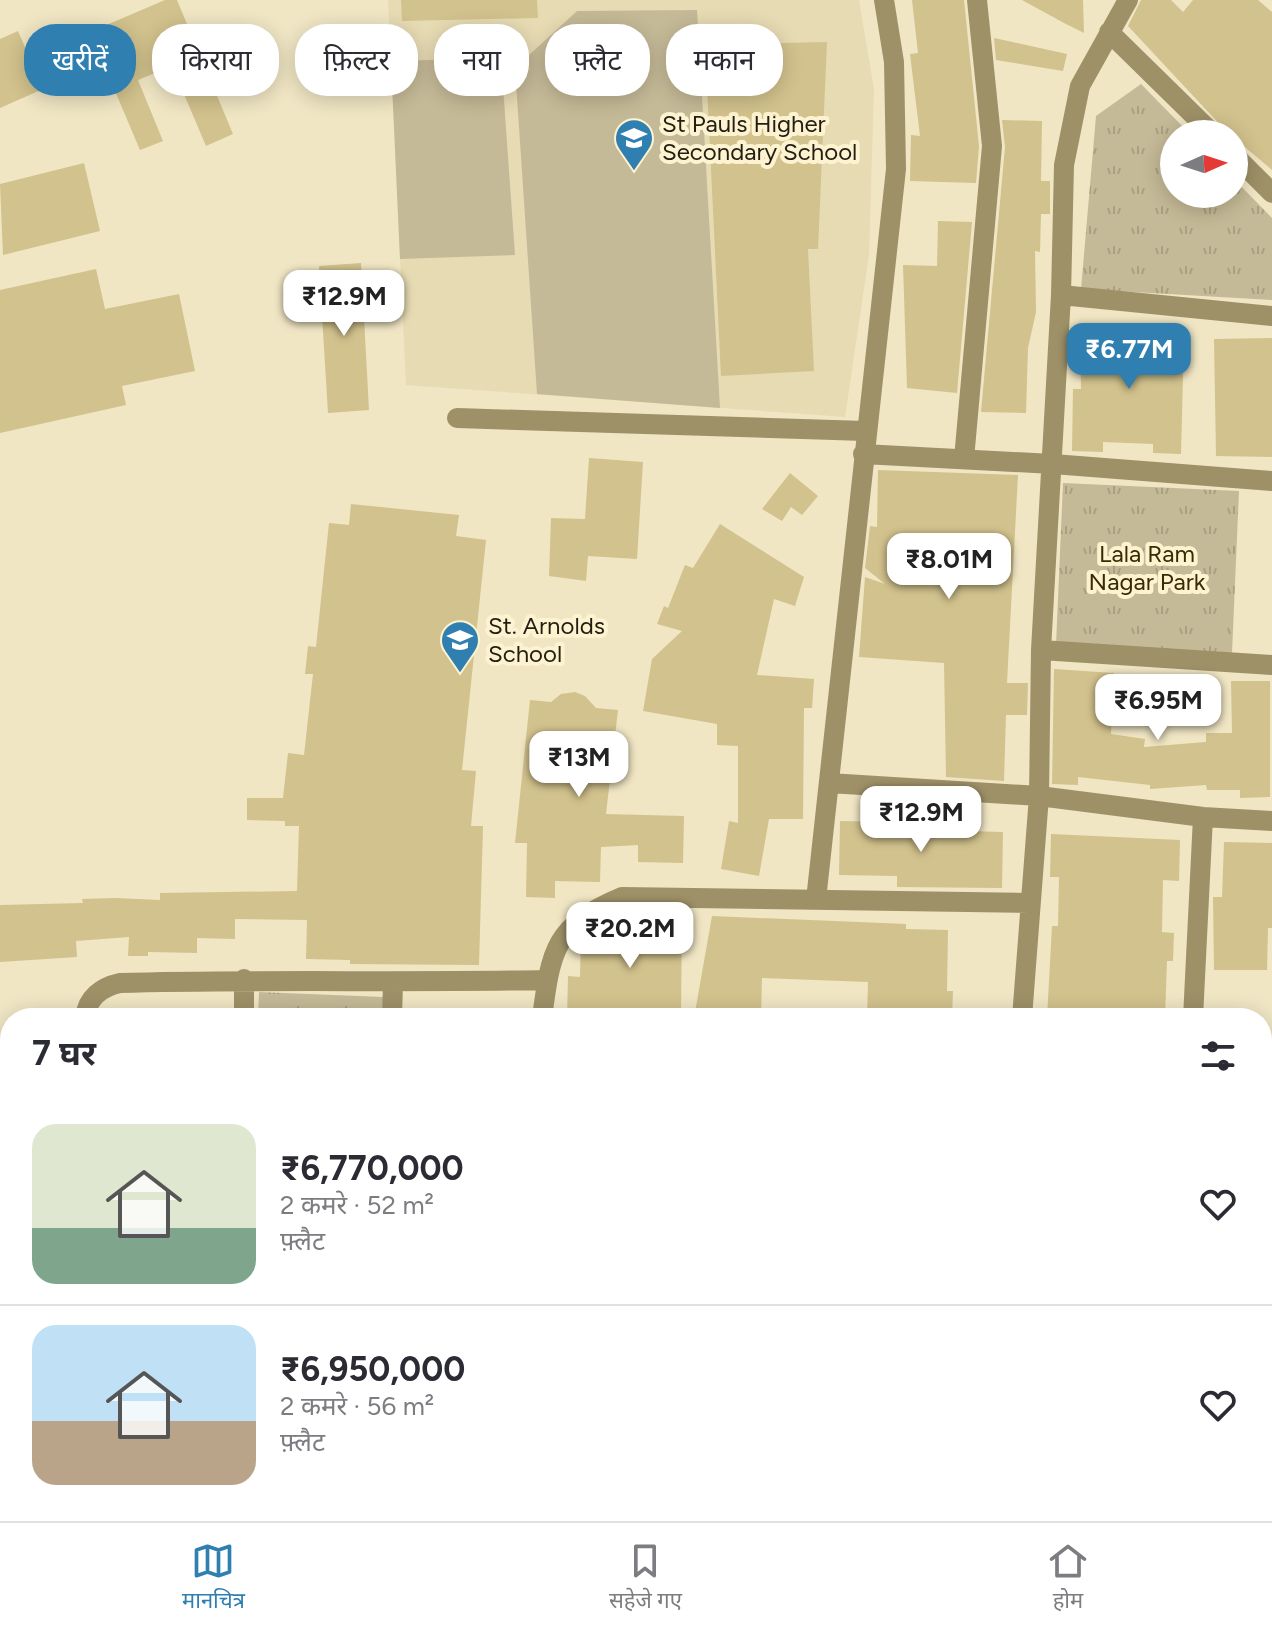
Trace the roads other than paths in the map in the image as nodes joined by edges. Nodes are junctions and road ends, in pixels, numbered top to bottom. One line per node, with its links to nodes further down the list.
1 (884, 0): 11 (street)
2 (977, 0): 13 (street)
3 (1128, 0): 4 (street)
4 (1109, 32): 5 (street); 8 (street)
5 (1199, 120)
6 (1248, 169): 7 (street)
7 (1272, 193)
8 (1061, 295): 9 (street); 14 (street)
9 (1272, 316)
10 (457, 418): 11 (street)
11 (865, 431): 12 (street)
12 (863, 454): 13 (street); 18 (street)
13 (964, 459): 14 (street)
14 (1053, 464): 15 (street); 16 (street)
15 (1272, 481)
16 (1041, 650): 17 (street); 19 (street)
17 (1272, 665)
18 (829, 783): 19 (street); 22 (street)
19 (1039, 796): 20 (street); 23 (street)
20 (1203, 817): 21 (street); 32 (street)
21 (1272, 821)
22 (816, 900): 23 (street); 25 (street)
23 (1029, 903): 31 (street)
24 (244, 979): 26 (street); 27 (street); 28 (street)
25 (547, 980): 26 (street); 30 (street)
26 (393, 983): 29 (street)
27 (88, 1008)
28 (244, 1008)
29 (392, 1008)
30 (543, 1008)
31 (1023, 1008)
32 (1193, 1008)

